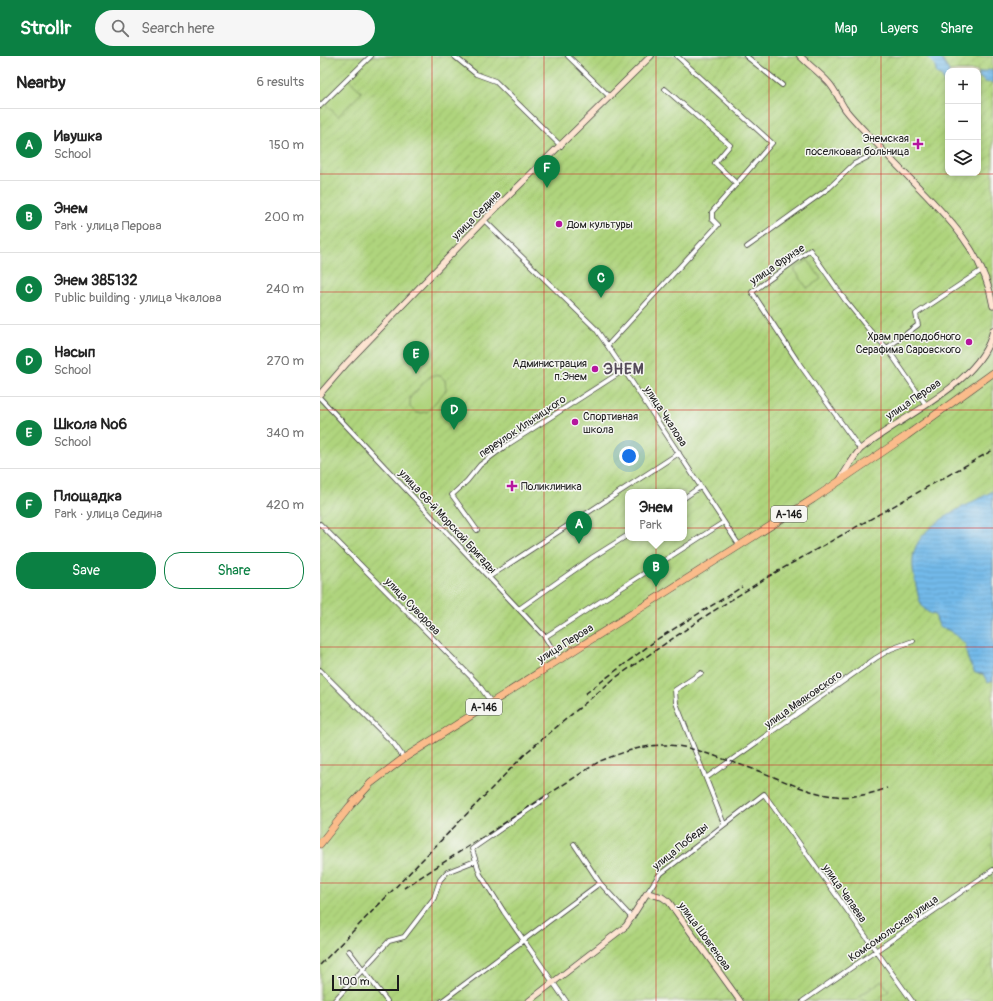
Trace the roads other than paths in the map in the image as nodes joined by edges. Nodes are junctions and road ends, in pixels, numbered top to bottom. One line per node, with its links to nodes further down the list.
1 (371, 56): 11 (street)
2 (454, 56): 12 (street)
3 (568, 56): 10 (street)
4 (651, 56): 10 (street, улица Седина)
5 (677, 56): 14 (street)
6 (746, 56): 8 (street)
7 (800, 56): 13 (street)
8 (782, 85)
9 (664, 89): 14 (street)
10 (610, 97): 12 (street, улица Седина)
11 (320, 106)
12 (561, 146): 15 (street, улица Седина)
13 (882, 150): 16 (street); 17 (street)
14 (737, 184): 20 (street)
15 (484, 220): 20 (street, улица Чкалова); 24 (street, улица Седина)
16 (747, 247)
17 (982, 270): 18 (street); 21 (street)
18 (993, 306)
19 (993, 330): 25 (street, улица Перова)
20 (608, 345): 22 (street, улица Чкалова)
21 (887, 348): 25 (street, улица Фрунзе); 26 (street, улица Фрунзе)
22 (624, 370): 27 (street, улица Чкалова); 33 (street, переулок Ильницкого)
23 (993, 373): 28 (highway, улица Перова / А-146)
24 (320, 394): 36 (street, улица 68-й Морской Бригады)
25 (926, 405): 26 (street, улица Перова)
26 (860, 449): 28 (street, улица Перова)
27 (679, 453): 29 (street, улица Чкалова); 36 (street)
28 (839, 482): 35 (highway, улица Перова / А-146)
29 (700, 487): 30 (street); 31 (street, улица Чкалова)
30 (687, 496)
31 (724, 522): 35 (street, улица Чкалова); 38 (street, улица Перова)
32 (320, 524): 43 (street, улица Суворова)
33 (477, 530)
34 (625, 537): 37 (street)
35 (739, 545): 40 (highway, улица Перова / А-146)
36 (489, 577): 37 (street, улица 68-й Морской Бригады)
37 (519, 609): 38 (street, улица 68-й Морской Бригады)
38 (545, 637): 40 (street, улица 68-й Морской Бригады)
39 (913, 641): 45 (street, улица Маяковского)
40 (560, 660): 43 (highway, улица Перова / А-146)
41 (320, 670): 44 (street)
42 (701, 673): 45 (street)
43 (491, 702): 44 (highway, улица Перова / А-146)
44 (404, 758): 49 (highway, улица Перова / А-146)
45 (706, 778): 48 (street)
46 (764, 794): 48 (street, улица Победы); 58 (street, улица Чапаева)
47 (547, 797): 51 (street)
48 (724, 824): 54 (street, улица Победы)
49 (320, 844)
50 (574, 844): 53 (street)
51 (475, 861): 56 (street); 59 (street)
52 (993, 870): 58 (street, Комсомольская улица)
53 (600, 883): 55 (street); 56 (street)
54 (647, 893): 55 (street, улица Победы); 66 (street, улица Шовгенова)
55 (632, 918): 60 (street, улица Победы)
56 (524, 940): 60 (street); 63 (street)
57 (349, 951): 59 (street)
58 (875, 951): 67 (street, Комсомольская улица); 68 (street, улица Чапаева)
59 (363, 971): 61 (street); 62 (street)
60 (553, 983): 64 (street, улица Победы); 65 (street)
61 (334, 1001)
62 (387, 1001)
63 (442, 1001)
64 (529, 1001)
65 (566, 1001)
66 (740, 1001)
67 (803, 1001)
68 (912, 1001)

